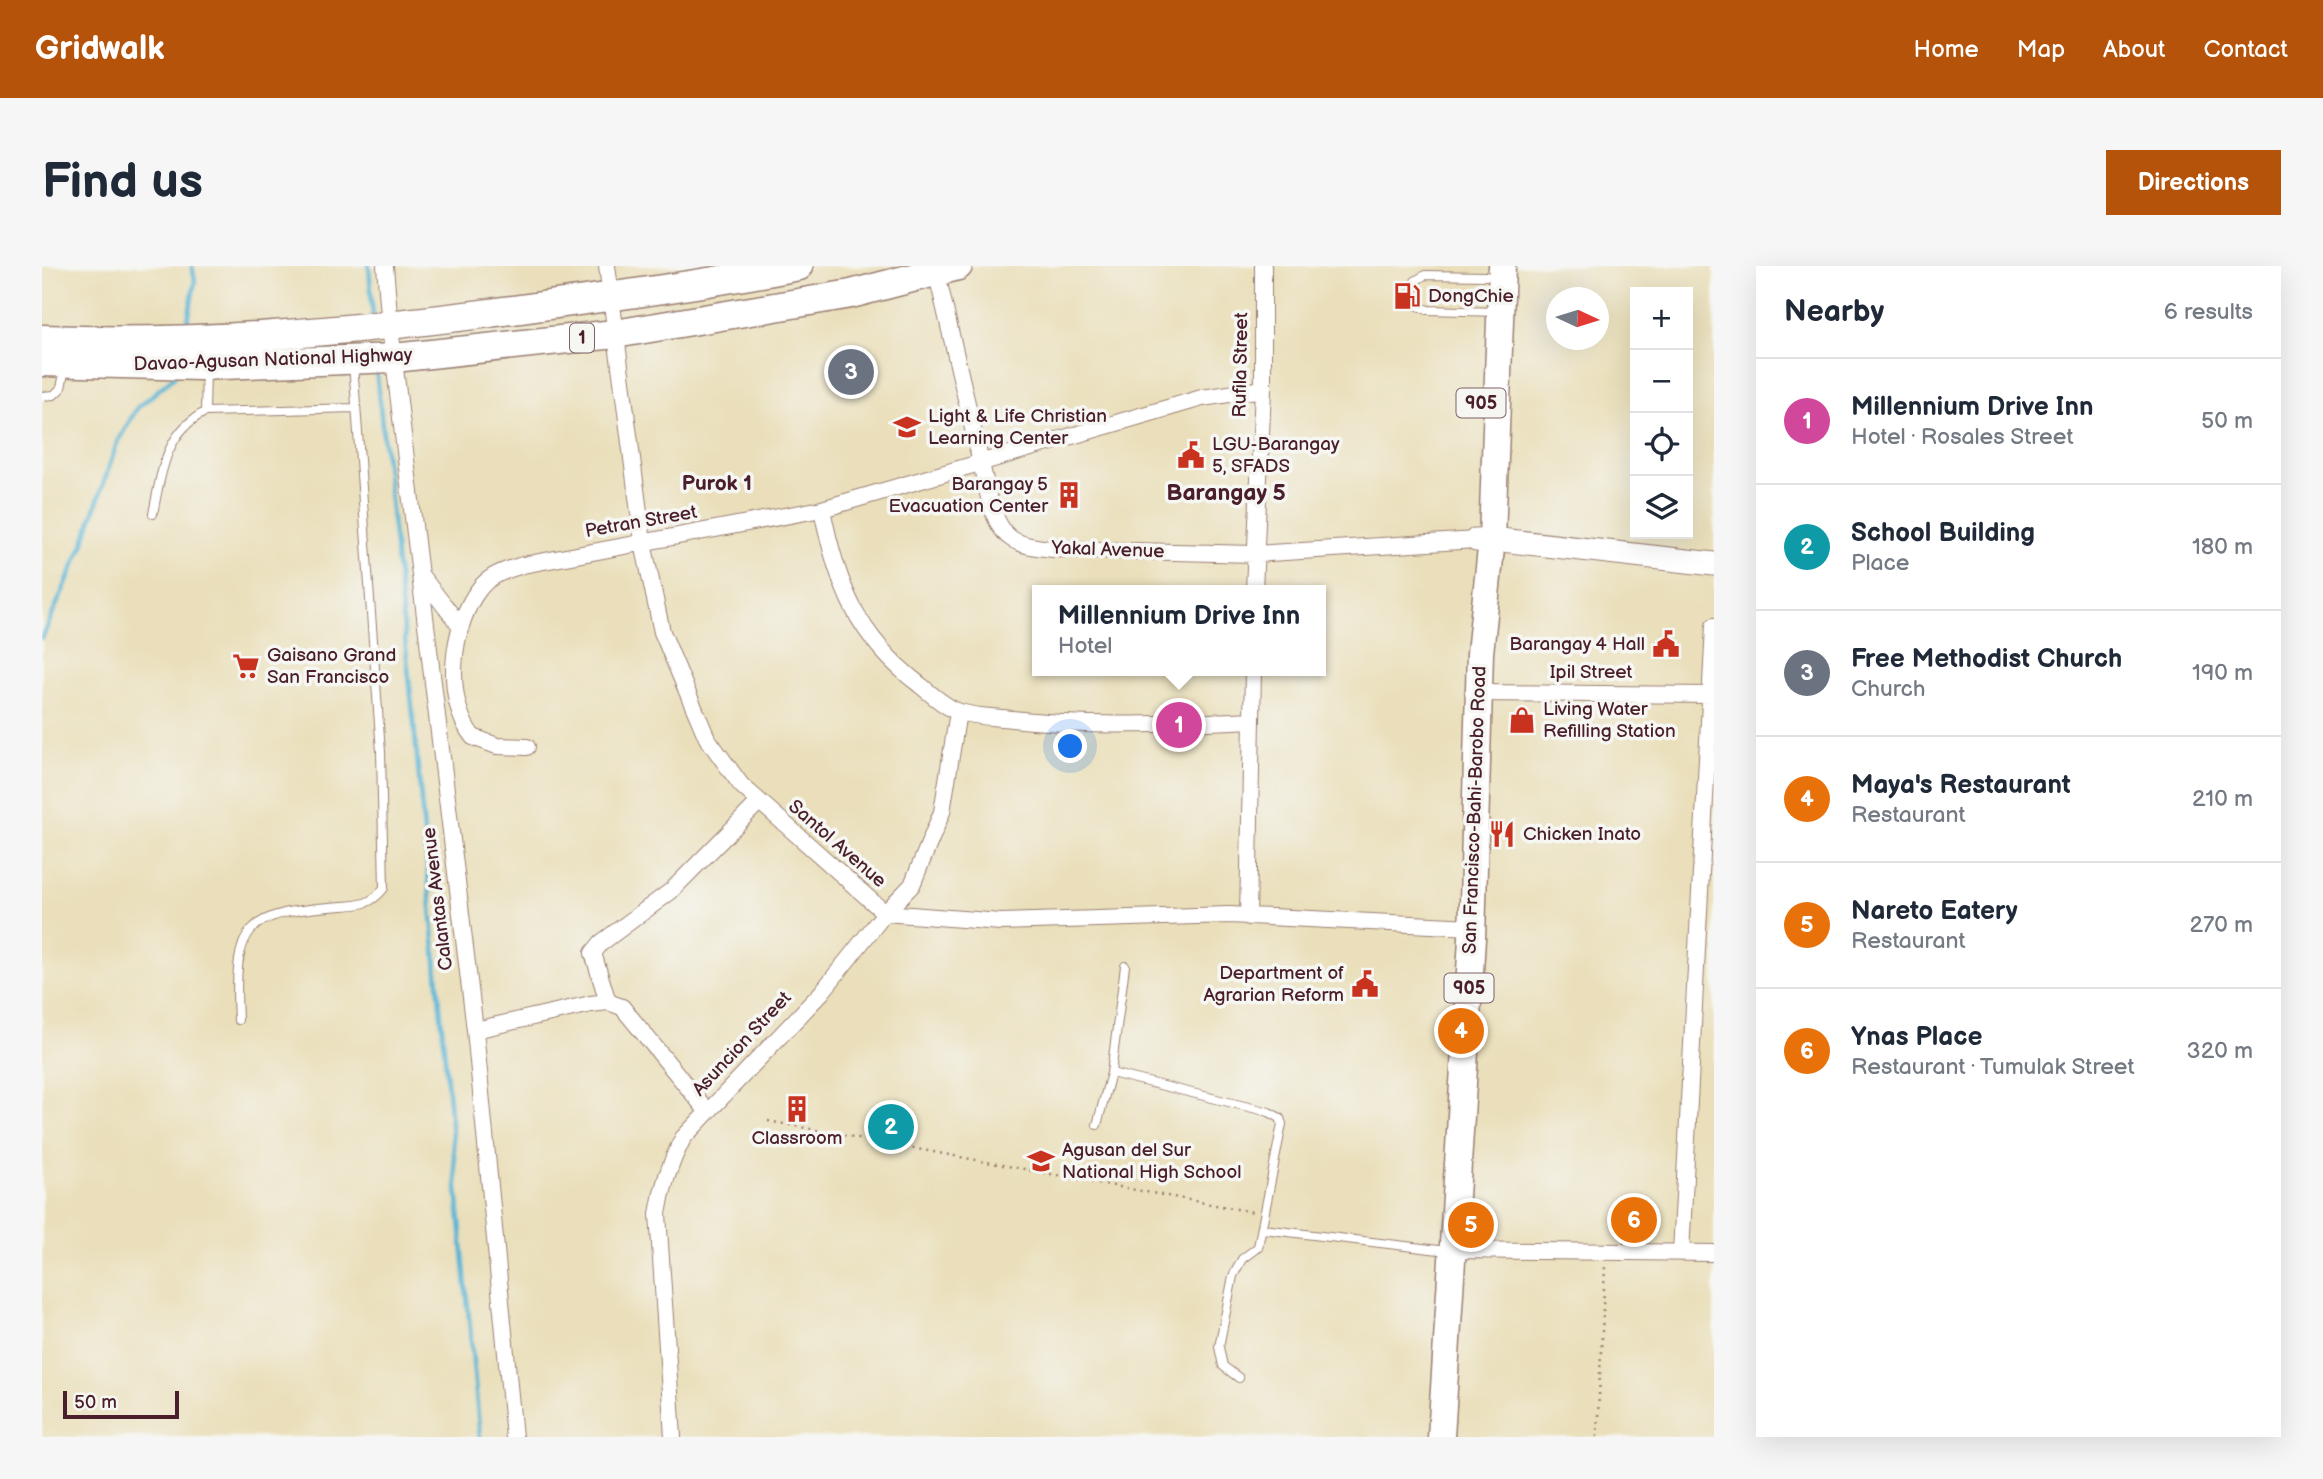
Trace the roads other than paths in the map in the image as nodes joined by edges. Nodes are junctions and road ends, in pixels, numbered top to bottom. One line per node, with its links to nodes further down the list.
1 (385, 266): 10 (street, Calantas Avenue)
2 (607, 266): 7 (street, Santol Avenue)
3 (799, 266): 7 (highway, Davao-Agusan National Highway / 1)
4 (1263, 266): 17 (street, Rufila Street)
5 (943, 268): 11 (highway, Davao-Agusan National Highway / 1); 21 (street, Yakal Avenue)
6 (1492, 269): 8 (main road, San Francisco-Bahi-Barobo Road / 905); 8 (lane)
7 (611, 298): 9 (highway, Davao-Agusan National Highway / 1); 11 (street, Santol Avenue)
8 (1493, 311): 24 (main road, San Francisco-Bahi-Barobo Road / 905)
9 (489, 313): 10 (highway, Davao-Agusan National Highway / 1); 12 (highway)
10 (390, 327): 14 (highway, Davao-Agusan National Highway / 1); 15 (street, Calantas Avenue)
11 (615, 334): 12 (highway, Davao-Agusan National Highway / 1); 25 (street, Santol Avenue)
12 (494, 346): 15 (highway, Davao-Agusan National Highway / 1)
13 (54, 351): 14 (highway, Davao-Agusan National Highway / 1); 18 (lane)
14 (203, 352): 16 (highway, Davao-Agusan National Highway / 1); 20 (lane)
15 (394, 358): 16 (highway, Davao-Agusan National Highway / 1); 28 (street, Calantas Avenue)
16 (352, 360): 19 (lane)
17 (1263, 389): 21 (street, Petran Street); 26 (street, Rufila Street)
18 (42, 396)
19 (356, 408): 20 (lane); 44 (lane)
20 (205, 412): 23 (lane)
21 (982, 462): 22 (street, Petran Street); 26 (street, Yakal Avenue)
22 (822, 509): 25 (street, Petran Street); 35 (street)
23 (153, 514)
24 (1484, 540): 26 (street, Yakal Avenue); 27 (main road); 33 (main road, San Francisco-Bahi-Barobo Road / 905)
25 (643, 544): 31 (street, Petran Street); 38 (street, Santol Avenue)
26 (1255, 554): 29 (street, Rufila Street)
27 (1714, 564)
28 (421, 576): 31 (street); 45 (street, Calantas Avenue)
29 (1254, 585)
30 (1714, 626): 34 (street)
31 (461, 627): 37 (street, Petran Street)
32 (1253, 676): 36 (street)
33 (1473, 692): 34 (street, Ipil Street); 41 (main road, San Francisco-Bahi-Barobo Road / 905)
34 (1712, 695): 51 (street)
35 (958, 712): 36 (street); 39 (street, Asuncion Street)
36 (1252, 720): 40 (street)
37 (527, 747)
38 (759, 802): 39 (street, Santol Avenue); 43 (street)
39 (885, 914): 40 (street, Santol Avenue); 47 (street, Asuncion Street)
40 (1248, 917): 41 (street, Santol Avenue)
41 (1466, 927): 50 (main road, San Francisco-Bahi-Barobo Road / 905)
42 (1125, 966): 46 (lane)
43 (608, 1002): 45 (street); 47 (street)
44 (238, 1020)
45 (475, 1030): 54 (street, Calantas Avenue)
46 (1111, 1073): 48 (lane); 49 (lane)
47 (708, 1112): 55 (street, Asuncion Street)
48 (1097, 1125)
49 (1263, 1228): 50 (lane); 53 (lane)
50 (1445, 1250): 51 (street); 56 (main road, San Francisco-Bahi-Barobo Road / 905); 57 (main road, San Francisco-Bahi-Barobo Road / 905)
51 (1681, 1253): 52 (street)
52 (1714, 1254)
53 (1239, 1378)
54 (514, 1437)
55 (673, 1437)
56 (1430, 1437)
57 (1441, 1437)

